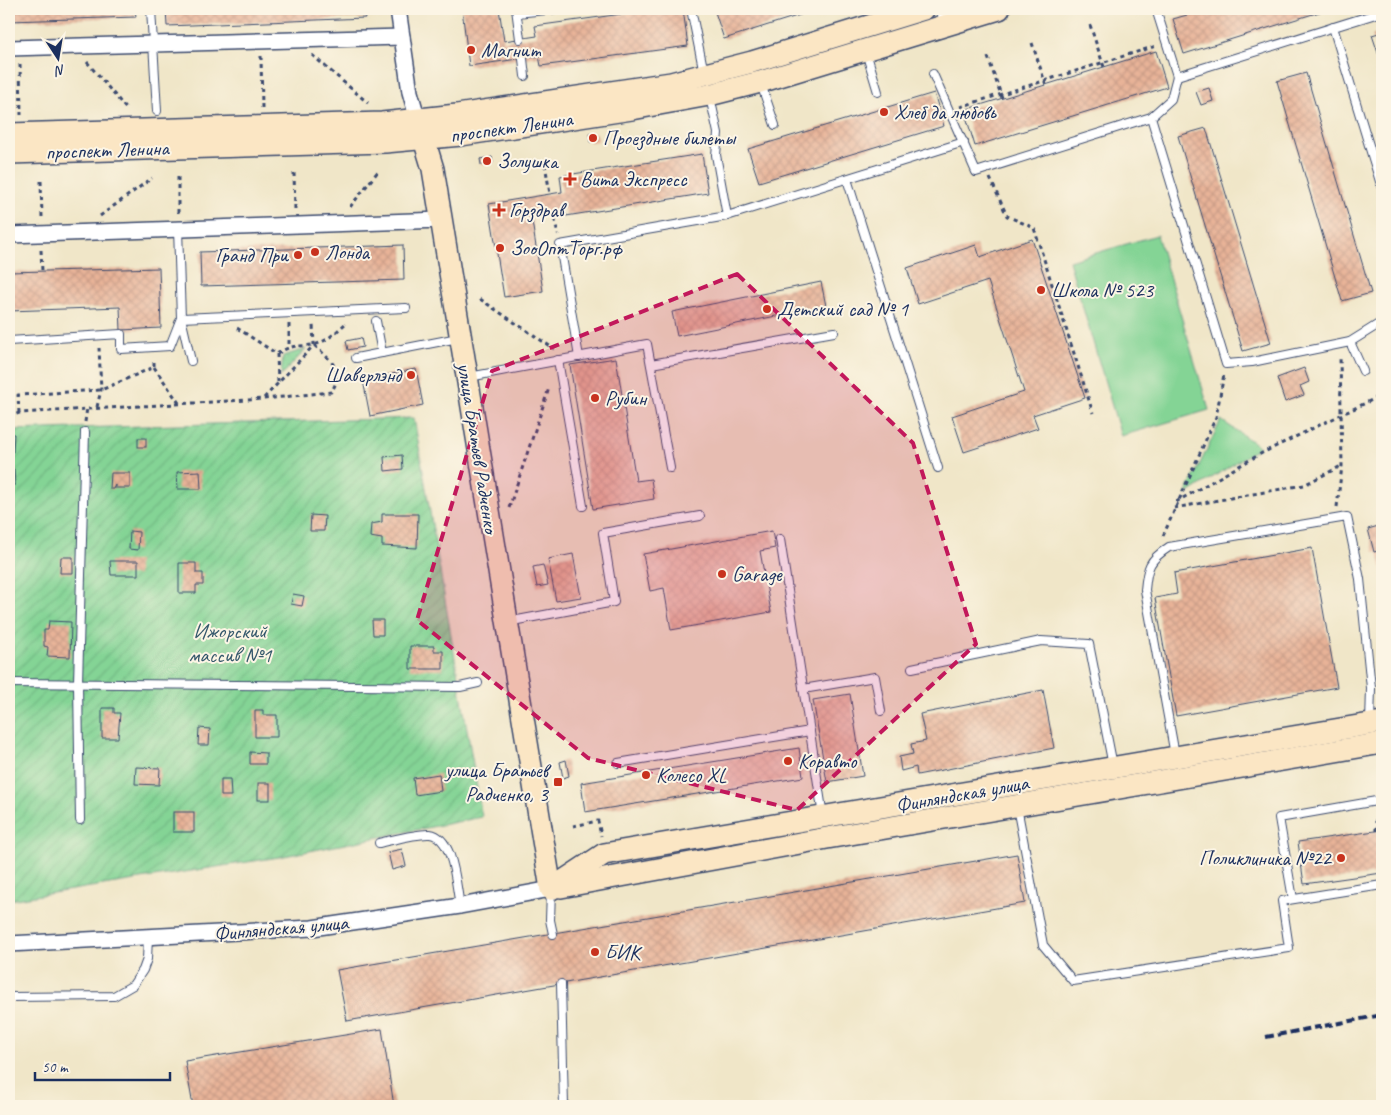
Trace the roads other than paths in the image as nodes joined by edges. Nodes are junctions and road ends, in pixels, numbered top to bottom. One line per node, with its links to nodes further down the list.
1 (151, 9): 14 (lane)
2 (398, 9): 12 (street, улица Братьев Радченко)
3 (555, 9): 8 (lane)
4 (691, 9): 22 (lane)
5 (924, 9): 22 (street, проспект Ленина)
6 (999, 9): 10 (street, проспект Ленина)
7 (1156, 9): 20 (lane)
8 (517, 11): 13 (lane)
9 (1382, 12): 11 (lane)
10 (946, 16): 16 (street, проспект Ленина)
11 (1333, 27): 20 (lane); 32 (lane)
12 (402, 37): 14 (street); 27 (street, улица Братьев Радченко)
13 (520, 39)
14 (154, 44): 15 (street); 24 (lane)
15 (14, 48)
16 (866, 50): 21 (street, проспект Ленина); 23 (lane)
17 (523, 58): 19 (lane)
18 (933, 74): 29 (lane)
19 (525, 76)
20 (1177, 76): 25 (lane)
21 (760, 82): 22 (street, проспект Ленина); 26 (lane)
22 (707, 85): 27 (street, проспект Ленина); 33 (lane)
23 (878, 92)
24 (157, 111)
25 (1151, 117): 29 (lane); 44 (lane)
26 (775, 125)
27 (421, 130): 28 (street, проспект Ленина); 30 (street, проспект Ленина); 34 (street, улица Братьев Радченко)
28 (9, 134)
29 (964, 142): 31 (lane)
30 (9, 153)
31 (847, 179): 33 (lane); 55 (lane)
32 (1382, 188)
33 (727, 216): 47 (lane)
34 (442, 220): 35 (street); 42 (street, улица Братьев Радченко)
35 (178, 229): 36 (street); 38 (lane)
36 (9, 235)
37 (406, 308): 38 (lane)
38 (182, 318): 43 (lane); 49 (lane)
39 (376, 321): 45 (lane)
40 (1382, 322): 44 (lane)
41 (834, 332): 50 (lane)
42 (460, 338): 45 (lane); 52 (street, улица Братьев Радченко)
43 (9, 341)
44 (1350, 342): 51 (lane)
45 (382, 353): 48 (lane)
46 (558, 356): 47 (lane); 52 (lane); 56 (lane)
47 (579, 357): 50 (lane)
48 (356, 358)
49 (191, 361)
50 (651, 364): 54 (lane)
51 (1363, 371)
52 (467, 377): 59 (street, улица Братьев Радченко)
53 (85, 432): 62 (lane)
54 (670, 468)
55 (938, 468)
56 (583, 506)
57 (700, 516): 59 (lane)
58 (780, 539): 64 (lane)
59 (507, 622): 77 (street, улица Братьев Радченко)
60 (912, 668): 69 (lane)
61 (9, 683): 62 (lane)
62 (78, 683): 63 (lane); 73 (lane)
63 (478, 683)
64 (803, 689): 65 (lane); 66 (lane)
65 (881, 712)
66 (810, 731): 68 (lane); 74 (lane)
67 (1375, 734): 70 (street, Финляндская улица); 70 (lane)
68 (618, 764)
69 (1113, 768): 70 (street, Финляндская улица); 71 (street, Финляндская улица)
70 (1177, 768): 71 (street, Финляндская улица)
71 (1015, 795): 74 (street, Финляндская улица); 78 (lane)
72 (1382, 800): 78 (lane)
73 (80, 820)
74 (825, 828): 77 (street, Финляндская улица)
75 (379, 843): 79 (lane)
76 (1382, 885): 78 (lane)
77 (551, 889): 79 (street, Финляндская улица); 80 (lane)
78 (1293, 899)
79 (460, 906): 81 (street, Финляндская улица)
80 (553, 934)
81 (148, 938): 82 (street, Финляндская улица); 84 (lane)
82 (9, 944)
83 (561, 984): 85 (lane)
84 (9, 997)
85 (564, 1106)

